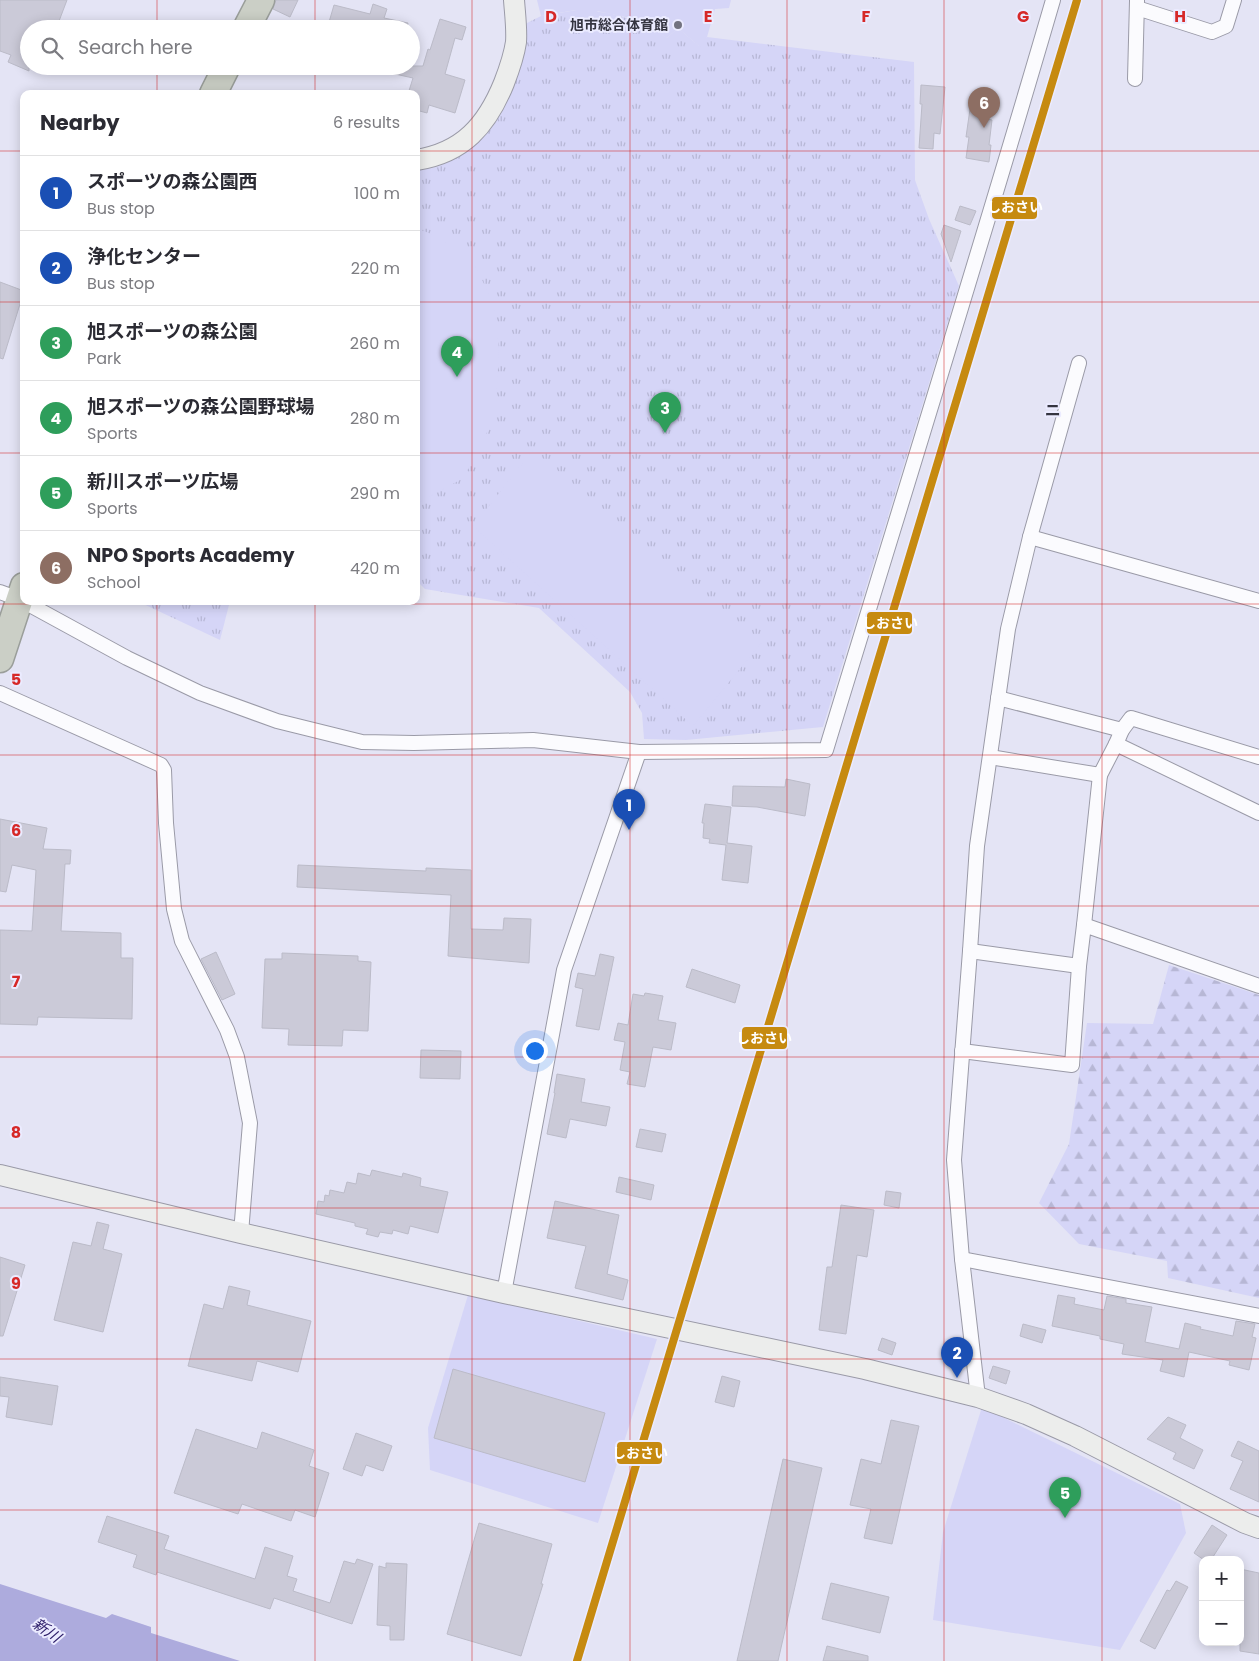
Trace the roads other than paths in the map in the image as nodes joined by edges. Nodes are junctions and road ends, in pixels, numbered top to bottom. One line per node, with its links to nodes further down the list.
1 (261, 0): 6 (highway)
2 (514, 0): 10 (street)
3 (1053, 0): 21 (street)
4 (1234, 0): 5 (street)
5 (1137, 4): 8 (street)
6 (251, 20)
7 (222, 75): 9 (highway)
8 (1135, 80)
9 (215, 90)
10 (420, 159)
11 (1079, 363): 12 (street)
12 (1030, 536): 14 (street); 18 (street)
13 (14, 592): 16 (highway)
14 (1259, 601)
15 (36, 605): 21 (street)
16 (0, 659)
17 (0, 693): 32 (street)
18 (998, 698): 19 (street); 22 (street)
19 (1122, 730): 20 (street); 23 (street)
20 (1116, 744): 24 (street); 25 (street)
21 (640, 752): 34 (street)
22 (990, 757): 24 (street); 27 (street)
23 (1259, 757)
24 (1100, 775): 26 (street)
25 (1259, 813)
26 (1084, 925): 28 (street); 29 (street)
27 (970, 951): 28 (street); 30 (street)
28 (1079, 966): 30 (street)
29 (1259, 986)
30 (962, 1051): 33 (street)
31 (0, 1175): 32 (street)
32 (241, 1233): 34 (street)
33 (962, 1259): 35 (street); 36 (street)
34 (504, 1293): 36 (street)
35 (1259, 1316)
36 (978, 1397): 37 (street)
37 (1259, 1528)

